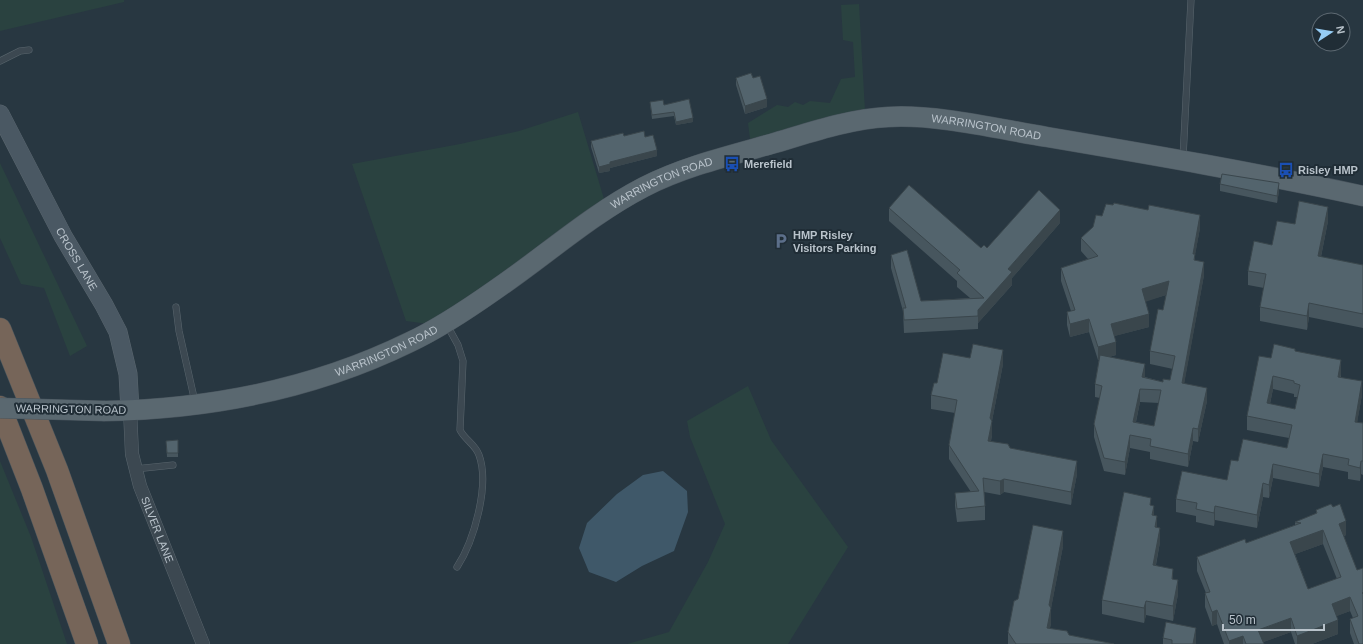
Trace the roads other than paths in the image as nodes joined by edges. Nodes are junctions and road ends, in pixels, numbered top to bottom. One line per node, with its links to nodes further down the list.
1 (1190, 0): 5 (lane)
2 (29, 50): 3 (lane)
3 (0, 62)
4 (0, 114): 12 (street, CROSS LANE)
5 (1183, 160): 6 (main road, WARRINGTON ROAD); 8 (main road, WARRINGTON ROAD)
6 (1363, 196)
7 (176, 307): 10 (lane)
8 (446, 322): 10 (main road, WARRINGTON ROAD); 15 (lane)
9 (0, 329): 17 (highway)
10 (196, 405): 12 (main road, WARRINGTON ROAD)
11 (0, 407): 12 (main road, WARRINGTON ROAD, bridge); 16 (highway)
12 (130, 410): 14 (street, SILVER LANE)
13 (173, 465): 14 (lane)
14 (135, 469): 18 (street, SILVER LANE)
15 (457, 567)
16 (87, 644)
17 (119, 644)
18 (203, 644)

